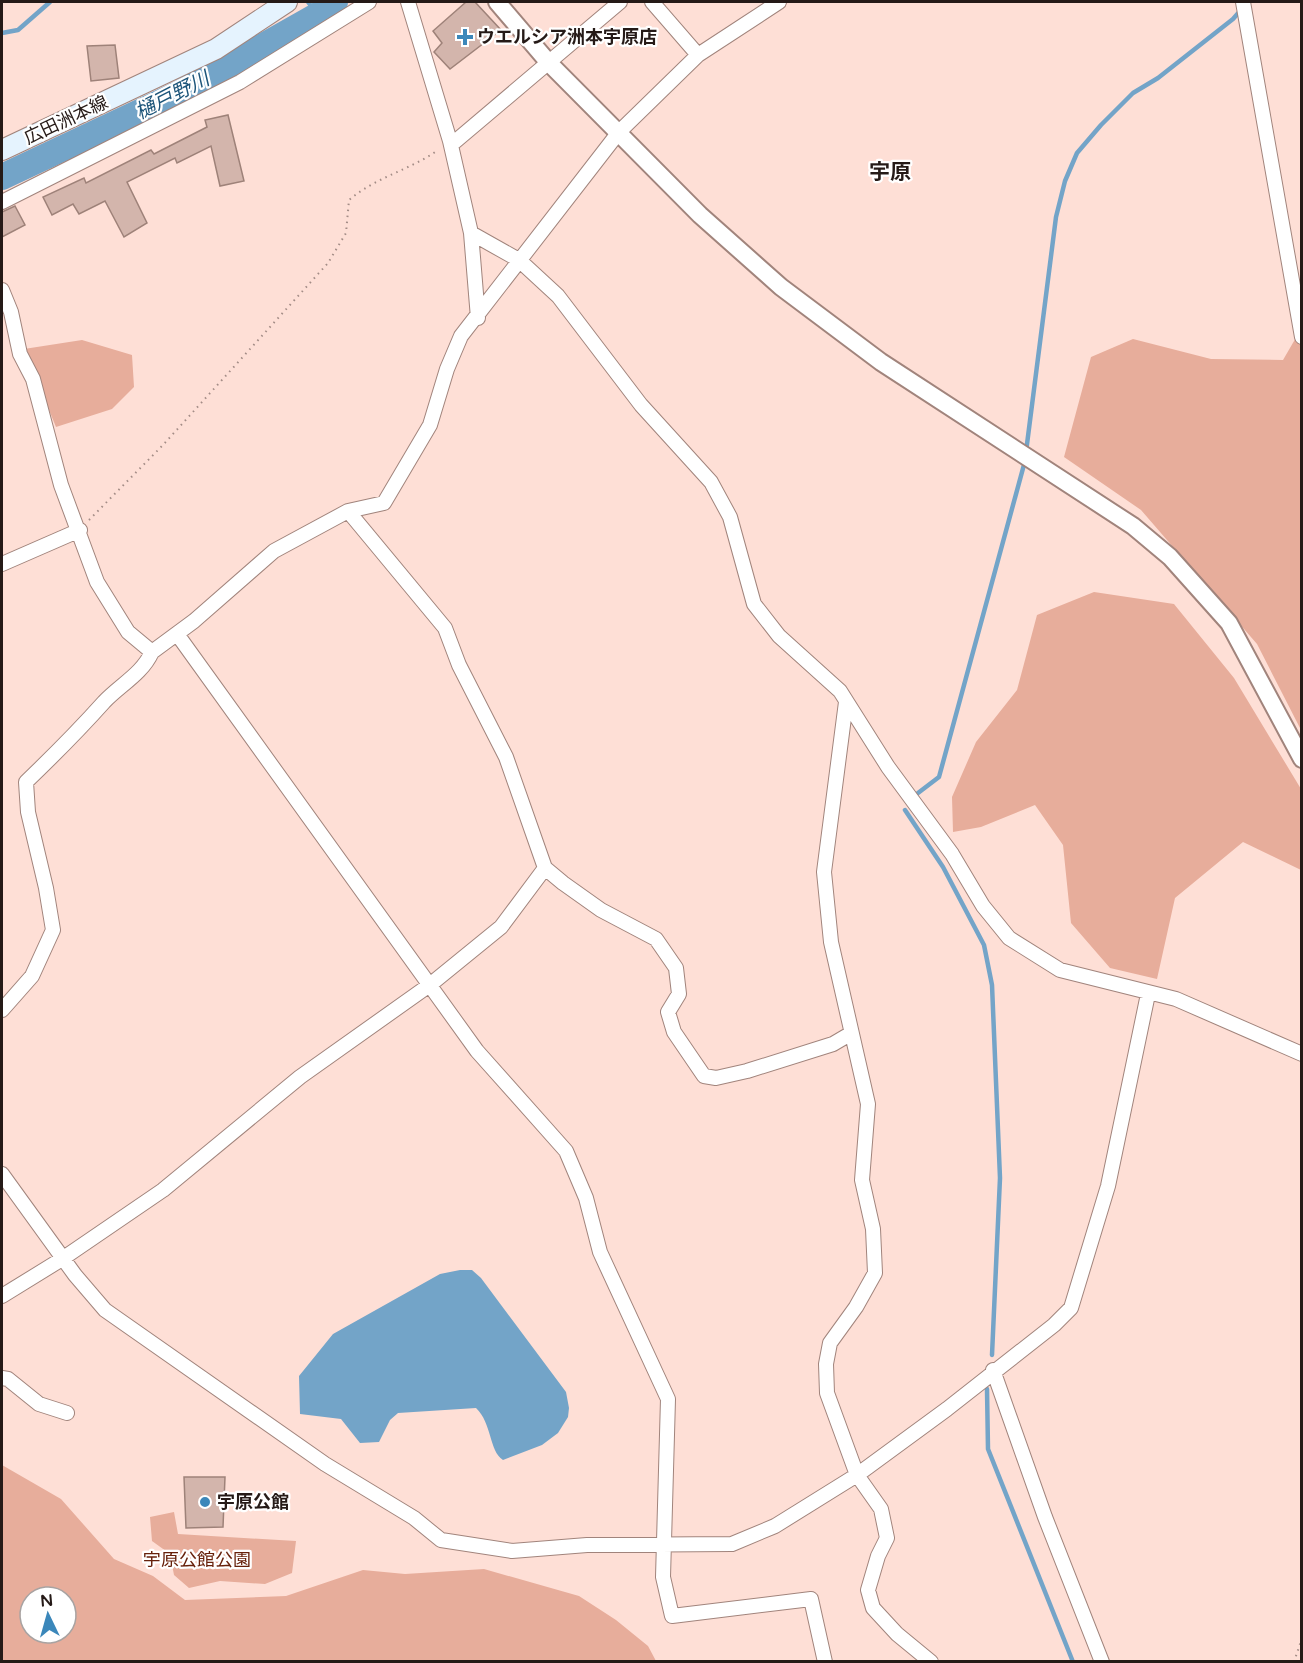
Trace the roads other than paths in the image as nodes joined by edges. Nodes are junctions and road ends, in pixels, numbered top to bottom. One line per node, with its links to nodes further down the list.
1 (287, 2): 13 (main road, 広田洲本線)
2 (369, 2): 14 (street)
3 (408, 2): 12 (street)
4 (497, 2): 10 (street)
5 (620, 2): 10 (street)
6 (652, 2): 9 (street)
7 (779, 2): 9 (street)
8 (1244, 8): 19 (street)
9 (698, 55): 11 (street)
10 (549, 63): 11 (street); 12 (street)
11 (619, 132): 16 (street); 26 (street)
12 (451, 143): 15 (street)
13 (2, 150)
14 (2, 202)
15 (471, 233): 16 (street); 18 (street)
16 (519, 260): 18 (street); 25 (street)
17 (2, 290): 21 (street)
18 (478, 318): 20 (street)
19 (1302, 337)
20 (348, 511): 23 (street); 27 (street)
21 (80, 530): 22 (street); 24 (street)
22 (2, 564)
23 (177, 634): 24 (street); 28 (street)
24 (152, 652): 30 (street)
25 (846, 702): 29 (street); 31 (street)
26 (1302, 759)
27 (545, 868): 28 (street); 31 (street)
28 (431, 984): 34 (street); 40 (street)
29 (1148, 994): 32 (street); 36 (street)
30 (2, 1010)
31 (850, 1034): 39 (street)
32 (1302, 1054)
33 (2, 1174): 34 (street)
34 (62, 1259): 35 (street); 40 (street)
35 (2, 1296)
36 (993, 1370): 39 (street); 43 (street)
37 (2, 1378): 38 (street)
38 (67, 1413)
39 (857, 1475): 40 (street); 42 (street)
40 (664, 1544): 41 (street)
41 (825, 1662)
42 (932, 1662)
43 (1102, 1662)

